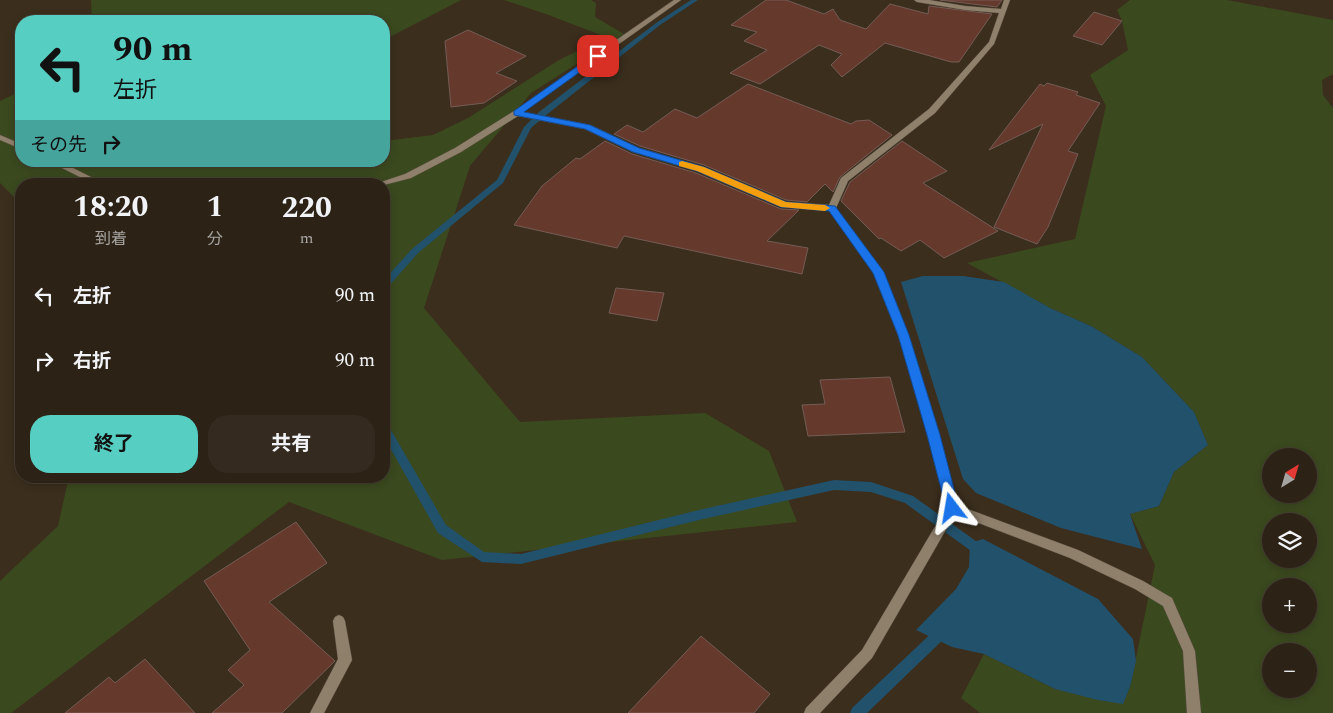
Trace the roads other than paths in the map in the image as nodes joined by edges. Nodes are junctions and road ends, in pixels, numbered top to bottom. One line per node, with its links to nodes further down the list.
1 (678, 0): 5 (street)
2 (917, 0): 4 (street)
3 (1007, 0): 4 (street)
4 (1003, 11): 11 (street)
5 (517, 113): 10 (street); 11 (street)
6 (0, 137): 7 (street)
7 (15, 144)
8 (65, 167): 9 (street)
9 (88, 178)
10 (390, 181)
11 (832, 208): 12 (street)
12 (952, 508): 15 (street); 16 (street)
13 (339, 621): 14 (street)
14 (317, 713)
15 (811, 713)
16 (1194, 713)

